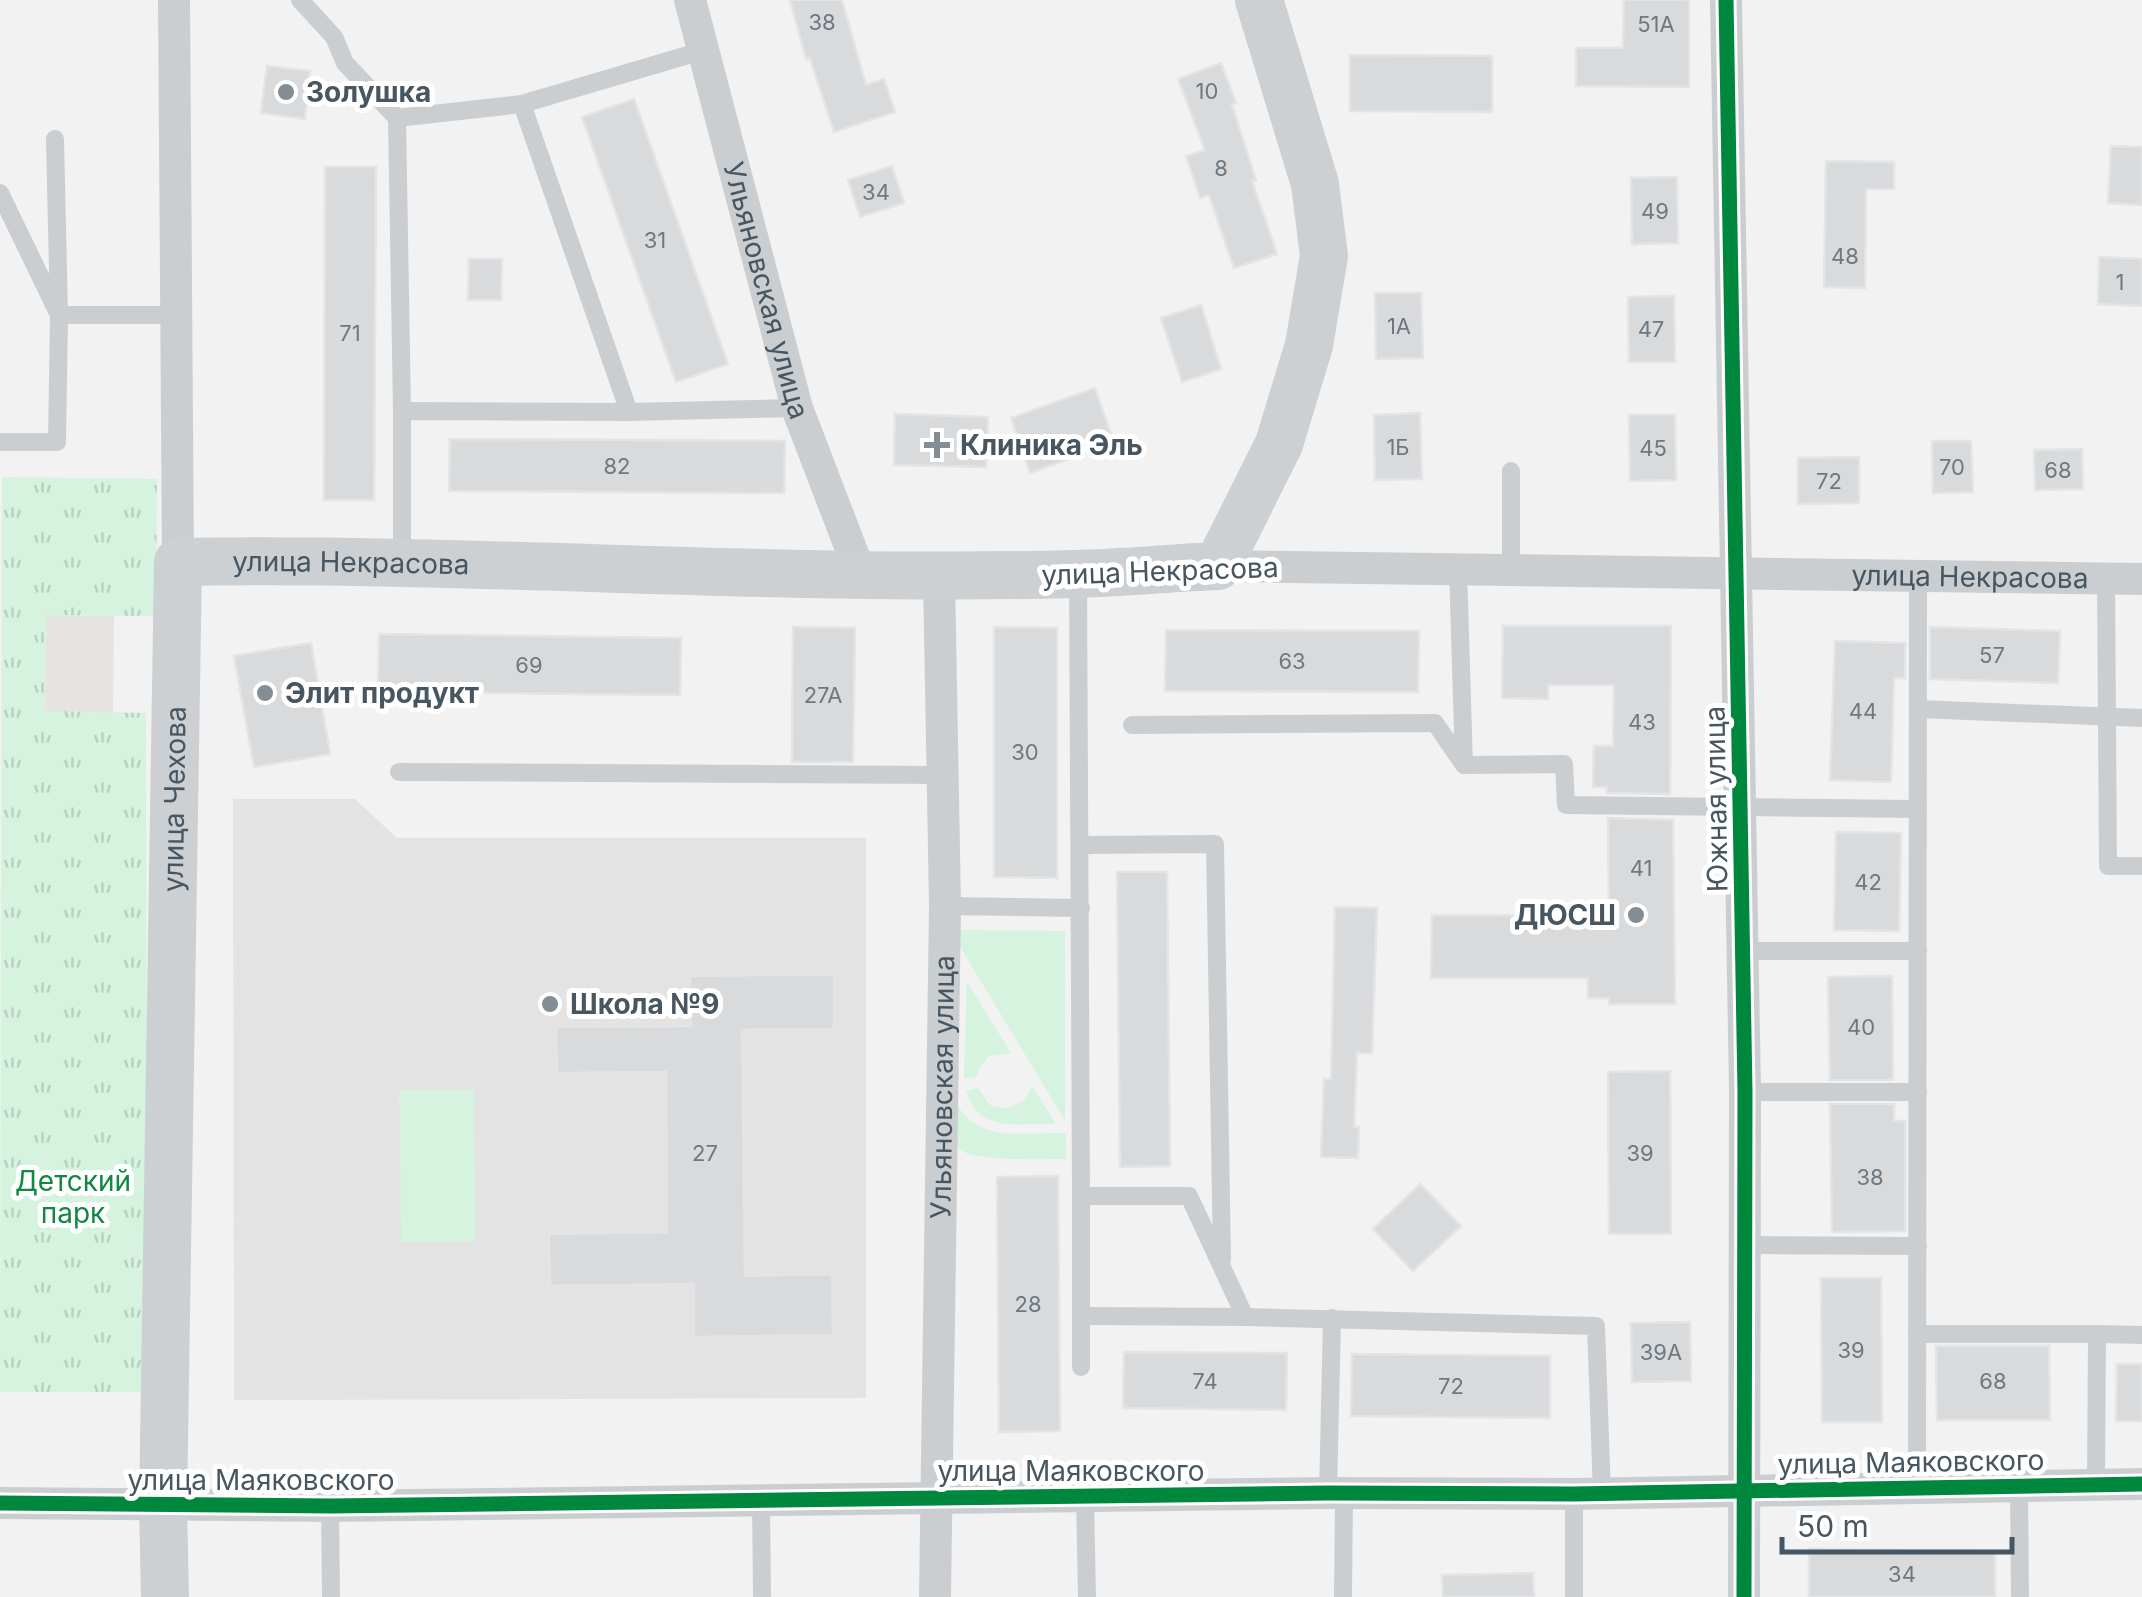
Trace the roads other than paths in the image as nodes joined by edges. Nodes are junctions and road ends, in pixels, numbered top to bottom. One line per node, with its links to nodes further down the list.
1 (174, 0): 11 (street, улица Чехова)
2 (300, 0): 8 (lane)
3 (690, 0): 6 (street, Ульяновская улица)
4 (1259, 0): 20 (main road)
5 (1726, 0): 25 (street, Южная улица)
6 (705, 50): 7 (lane); 13 (street, Ульяновская улица)
7 (522, 104): 8 (lane); 15 (lane)
8 (398, 118): 14 (lane)
9 (54, 139): 12 (lane)
10 (0, 193): 12 (lane)
11 (176, 314): 12 (lane); 18 (street, улица Чехова)
12 (59, 315): 16 (lane)
13 (798, 408): 15 (lane); 24 (street, Ульяновская улица)
14 (402, 410): 15 (lane); 19 (lane)
15 (629, 412)
16 (0, 442)
17 (1512, 471): 22 (lane)
18 (178, 562): 19 (main road, улица Некрасова); 71 (main road, улица Чехова)
19 (402, 563): 24 (main road, улица Некрасова)
20 (1218, 566): 21 (street, улица Некрасова); 23 (main road, улица Некрасова)
21 (1458, 568): 22 (street, улица Некрасова); 34 (lane)
22 (1511, 570): 25 (street, улица Некрасова)
23 (1078, 574): 26 (main road, улица Некрасова); 39 (lane)
24 (861, 575): 26 (main road, улица Некрасова)
25 (1738, 575): 27 (street, улица Некрасова); 37 (street, Южная улица)
26 (939, 576): 36 (street, Ульяновская улица)
27 (1918, 576): 28 (street, улица Некрасова); 30 (lane)
28 (2106, 578): 29 (street, улица Некрасова); 31 (lane)
29 (2142, 579)
30 (1918, 710): 31 (lane); 38 (lane)
31 (2107, 718): 32 (lane); 40 (lane)
32 (2142, 718)
33 (1132, 725): 34 (lane)
34 (1464, 765): 37 (lane)
35 (399, 772): 36 (lane)
36 (942, 775): 41 (street, Ульяновская улица)
37 (1742, 806): 38 (lane); 43 (street, Южная улица)
38 (1918, 809): 44 (lane)
39 (1081, 845): 42 (lane); 49 (lane)
40 (2142, 866)
41 (945, 906): 42 (lane); 67 (street, Ульяновская улица)
42 (1082, 908): 47 (lane)
43 (1743, 951): 44 (lane); 45 (street, Южная улица)
44 (1918, 951): 46 (lane)
45 (1745, 1092): 46 (lane); 50 (street, Южная улица)
46 (1918, 1092): 51 (lane)
47 (1080, 1196): 48 (lane); 53 (lane)
48 (1189, 1196): 49 (lane); 52 (lane)
49 (1220, 1196): 52 (lane)
50 (1746, 1245): 51 (lane); 64 (street, Южная улица)
51 (1918, 1246): 56 (lane)
52 (1222, 1265): 54 (lane)
53 (1081, 1316): 54 (lane); 59 (lane)
54 (1246, 1317): 55 (lane)
55 (1332, 1318): 65 (lane); 66 (lane)
56 (1917, 1334): 57 (lane); 63 (lane)
57 (2097, 1334): 58 (lane); 60 (lane)
58 (2142, 1334)
59 (1082, 1367)
60 (2096, 1484): 61 (street, улица Маяковского); 62 (street, улица Маяковского)
61 (2142, 1484)
62 (2020, 1485): 63 (street, улица Маяковского); 81 (lane)
63 (1917, 1486): 64 (street, улица Маяковского)
64 (1746, 1490): 66 (street, улица Маяковского); 80 (street, Южная улица)
65 (1336, 1494): 66 (street, улица Маяковского); 68 (street, улица Маяковского); 78 (lane)
66 (1588, 1494): 79 (lane)
67 (936, 1497): 68 (street, улица Маяковского); 69 (street, улица Маяковского); 76 (street, Ульяновская улица)
68 (1086, 1497): 77 (lane)
69 (761, 1499): 72 (street, улица Маяковского); 75 (lane)
70 (0, 1503): 71 (street, улица Маяковского)
71 (163, 1504): 72 (street, улица Маяковского); 73 (main road, улица Чехова)
72 (330, 1506): 74 (lane)
73 (165, 1597)
74 (331, 1597)
75 (762, 1597)
76 (935, 1597)
77 (1087, 1597)
78 (1343, 1597)
79 (1574, 1597)
80 (1744, 1597)
81 (2020, 1597)

